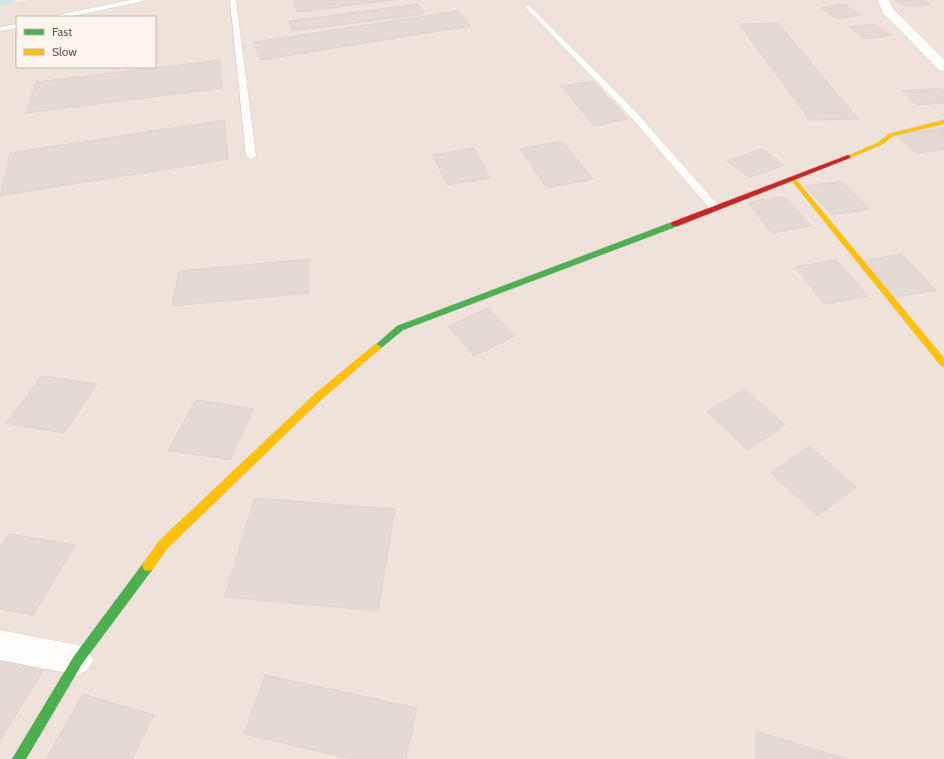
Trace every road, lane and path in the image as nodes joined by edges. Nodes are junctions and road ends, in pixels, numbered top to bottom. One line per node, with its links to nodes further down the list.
1 (140, 0): 5 (lane)
2 (232, 0): 10 (lane)
3 (883, 0): 8 (street)
4 (528, 7): 12 (lane)
5 (63, 16)
6 (16, 26): 7 (lane)
7 (0, 29)
8 (944, 67)
9 (944, 122): 11 (street)
10 (251, 156)
11 (793, 179): 12 (street); 13 (street)
12 (714, 208): 15 (street)
13 (944, 364)
14 (0, 645): 15 (street)
15 (78, 660): 16 (street)
16 (18, 759)

